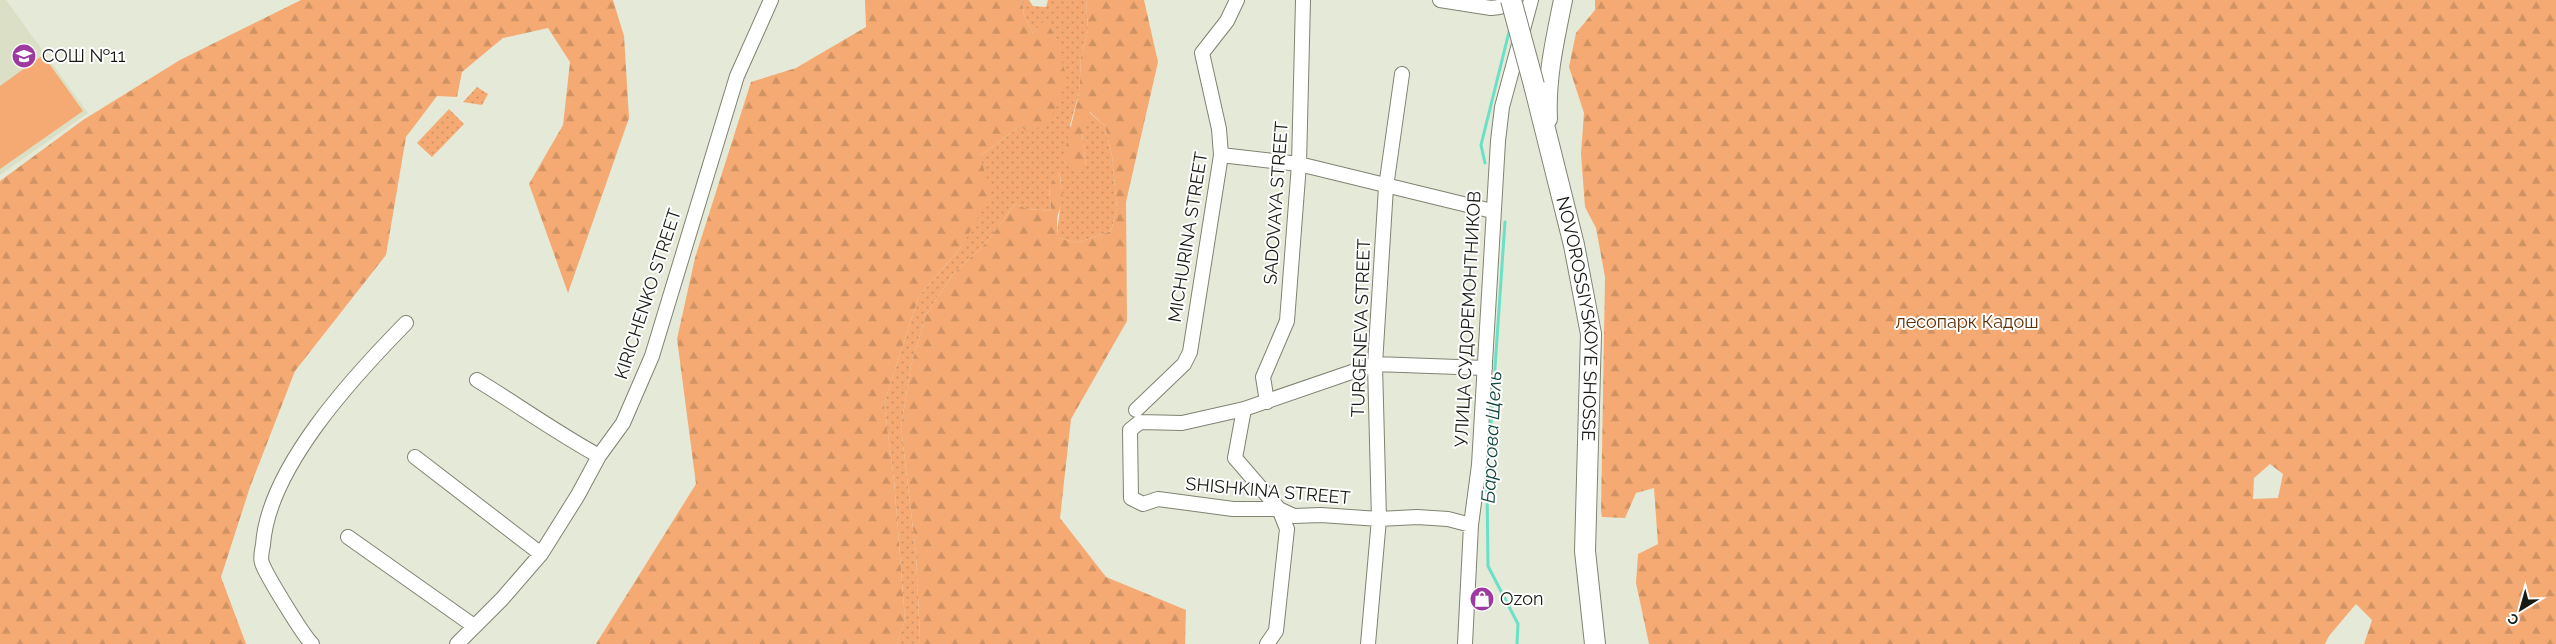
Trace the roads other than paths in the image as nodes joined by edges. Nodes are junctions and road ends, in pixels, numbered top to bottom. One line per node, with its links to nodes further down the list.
1 (771, 0): 22 (street, KIRICHENKO STREET)
2 (1237, 0): 11 (street, MICHURINA STREET)
3 (1303, 0): 12 (street, SADOVAYA STREET)
4 (1440, 0): 5 (street)
5 (1505, 0)
6 (1511, 0): 10 (highway, NOVOROSSIYSKOYE SHOSSE, bridge)
7 (1531, 0): 14 (street, УЛИЦА СУДОРЕМОНТНИКОВ)
8 (1563, 0): 10 (main road)
9 (1402, 74): 13 (street, TURGENEVA STREET)
10 (1550, 145): 35 (highway, NOVOROSSIYSKOYE SHOSSE)
11 (1221, 155): 12 (street); 21 (street, MICHURINA STREET)
12 (1299, 164): 13 (street); 19 (street, SADOVAYA STREET)
13 (1386, 187): 14 (street); 16 (street, TURGENEVA STREET)
14 (1492, 211): 17 (street, УЛИЦА СУДОРЕМОНТНИКОВ)
15 (406, 323): 30 (street)
16 (1375, 364): 17 (street); 19 (street); 25 (street, TURGENEVA STREET)
17 (1485, 368): 26 (street, УЛИЦА СУДОРЕМОНТНИКОВ)
18 (477, 380): 22 (street)
19 (1267, 402): 20 (street)
20 (1244, 409): 24 (street); 24 (street, SHISHKINA STREET)
21 (1136, 410)
22 (600, 456): 28 (street, KIRICHENKO STREET)
23 (415, 457): 28 (street)
24 (1279, 508): 25 (street, SHISHKINA STREET); 32 (street)
25 (1379, 519): 26 (street, SHISHKINA STREET); 33 (street, TURGENEVA STREET)
26 (1471, 525): 34 (street, УЛИЦА СУДОРЕМОНТНИКОВ)
27 (348, 537): 29 (street)
28 (541, 554): 29 (street, KIRICHENKO STREET)
29 (474, 626): 31 (street, KIRICHENKO STREET)
30 (312, 644)
31 (456, 644)
32 (1268, 644)
33 (1368, 644)
34 (1465, 644)
35 (1594, 644)

